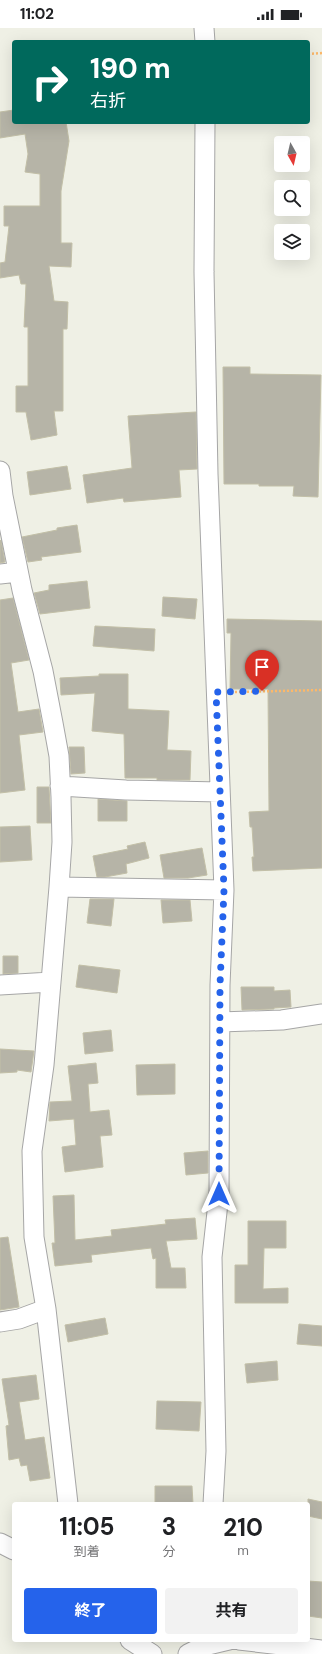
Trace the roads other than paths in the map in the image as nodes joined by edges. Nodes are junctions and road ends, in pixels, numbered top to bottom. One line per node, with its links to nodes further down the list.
1 (204, 28): 2 (street)
2 (205, 40)
3 (204, 124): 7 (street)
4 (0, 471): 5 (street)
5 (9, 573): 6 (street)
6 (60, 786): 7 (street); 8 (street)
7 (220, 792): 9 (street)
8 (59, 887): 9 (street); 10 (street)
9 (224, 890): 13 (street)
10 (50, 982): 11 (street); 14 (street)
11 (0, 985)
12 (322, 1014): 13 (street)
13 (220, 1022): 17 (street)
14 (46, 1309): 15 (street); 16 (street)
15 (0, 1322)
16 (68, 1502)
17 (213, 1502)
18 (0, 1543): 19 (street)
19 (12, 1549)
20 (133, 1642): 25 (street)
21 (220, 1642): 23 (street)
22 (256, 1642): 24 (street)
23 (199, 1647)
24 (322, 1650)
25 (152, 1654)

